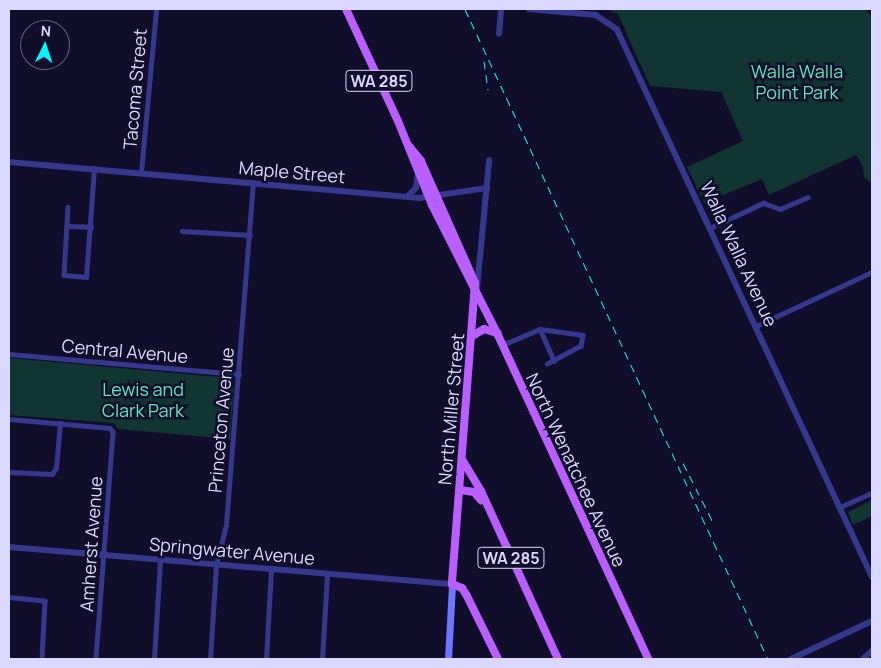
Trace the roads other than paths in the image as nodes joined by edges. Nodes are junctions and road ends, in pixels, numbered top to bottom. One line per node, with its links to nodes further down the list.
1 (156, 9): 10 (street, Tacoma Street)
2 (346, 9): 6 (main road, North Wenatchee Avenue / WA 285)
3 (501, 9): 5 (street)
4 (529, 9): 20 (street, Walla Walla Avenue)
5 (499, 34)
6 (408, 145): 11 (main road, North Wenatchee Avenue / WA 285); 15 (main road, North Wenatchee Avenue / WA 285)
7 (489, 161): 13 (street, North Miller Street)
8 (9, 162): 9 (street, Maple Street)
9 (94, 168): 10 (street, Maple Street); 19 (street)
10 (141, 172): 12 (street, Maple Street)
11 (418, 172): 14 (street); 15 (main road, North Wenatchee Avenue / WA 285)
12 (254, 183): 14 (street, Maple Street); 22 (street, Princeton Avenue)
13 (487, 188): 15 (street, Maple Street); 24 (street, North Miller Street)
14 (408, 197): 15 (street, Maple Street)
15 (433, 197): 24 (main road, North Wenatchee Avenue / WA 285)
16 (808, 197): 20 (street)
17 (68, 207): 18 (street)
18 (68, 226): 19 (street); 19 (street)
19 (91, 227)
20 (710, 228): 25 (street, Walla Walla Avenue)
21 (182, 231): 22 (street)
22 (250, 235): 33 (street, Princeton Avenue)
23 (872, 272): 25 (street)
24 (476, 293): 27 (main road, North Wenatchee Avenue); 28 (main road, North Miller Street / WA 285)
25 (756, 326): 41 (street, Walla Walla Avenue)
26 (540, 329): 29 (street); 31 (street); 31 (street)
27 (497, 333): 28 (main road); 29 (main road, North Wenatchee Avenue)
28 (472, 336): 36 (main road, North Miller Street / WA 285)
29 (502, 344): 62 (main road, North Wenatchee Avenue)
30 (9, 354): 33 (street, Central Avenue)
31 (554, 361): 32 (street)
32 (547, 364)
33 (239, 374): 45 (street, Princeton Avenue)
34 (9, 419): 35 (street)
35 (60, 423): 37 (street); 43 (street, Amherst Avenue)
36 (462, 458): 38 (main road, North Miller Street / WA 285); 40 (main road, WA 285)
37 (9, 472)
38 (460, 490): 40 (main road, WA 285); 49 (main road, North Miller Street / WA 285)
39 (872, 493): 41 (street)
40 (488, 506): 61 (main road, WA 285)
41 (840, 507): 48 (street, Walla Walla Avenue)
42 (9, 547): 43 (street, Springwater Avenue)
43 (103, 555): 44 (street, Springwater Avenue); 54 (street, Amherst Avenue)
44 (160, 560): 45 (street, Springwater Avenue); 55 (street)
45 (216, 565): 46 (street, Springwater Avenue); 56 (street, Princeton Avenue)
46 (271, 570): 47 (street, Springwater Avenue); 57 (street)
47 (327, 575): 49 (street, Springwater Avenue); 58 (street)
48 (872, 576)
49 (452, 584): 59 (main road, North Miller Street); 60 (main road, WA 285)
50 (9, 597): 53 (street)
51 (872, 621): 63 (street)
52 (872, 651): 64 (street)
53 (42, 659)
54 (96, 659)
55 (154, 659)
56 (210, 659)
57 (266, 659)
58 (322, 659)
59 (448, 659)
60 (498, 659)
61 (558, 659)
62 (648, 659)
63 (794, 659)
64 (863, 659)

